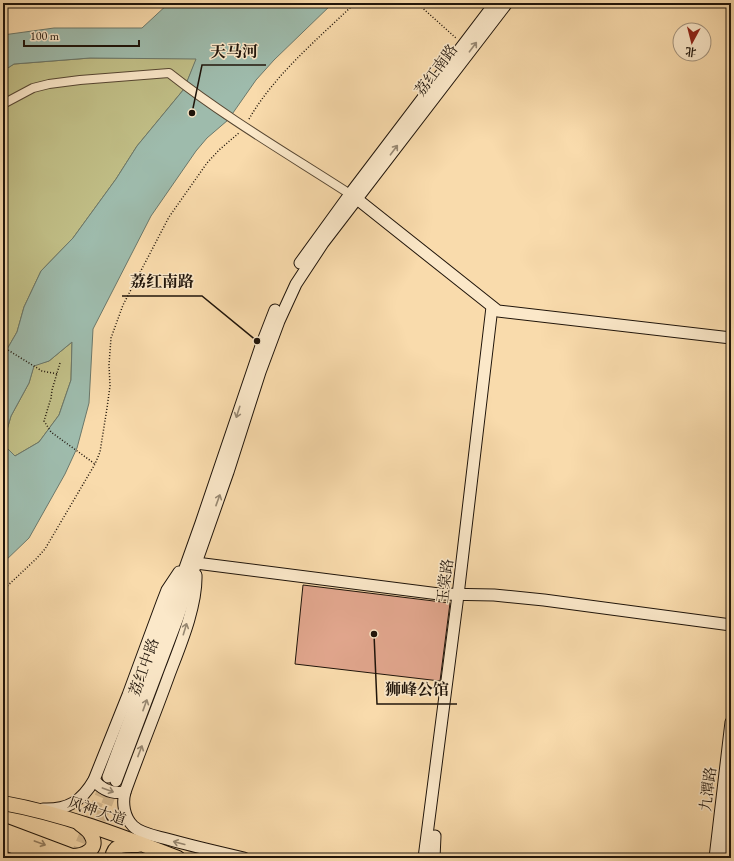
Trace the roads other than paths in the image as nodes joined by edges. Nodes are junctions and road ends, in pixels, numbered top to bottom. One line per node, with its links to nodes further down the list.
1 (495, 3): 4 (street, 荔红南路)
2 (507, 3): 4 (street, 荔红南路, one-way to 2)
3 (3, 104): 4 (street)
4 (354, 196): 5 (street); 7 (street, 荔红南路)
5 (495, 309): 6 (street); 8 (street, 玉棠路)
6 (731, 338)
7 (191, 562): 8 (street); 11 (street, 荔红中路); 12 (street); 13 (street, one-way to 7)
8 (462, 595): 9 (street); 26 (street, 玉棠路); 27 (street, 玉棠路)
9 (731, 625)
10 (731, 722): 28 (street, 九潭路)
11 (112, 779)
12 (94, 780): 13 (street, one-way to 13); 16 (street)
13 (125, 792): 25 (street, one-way to 13)
14 (731, 793): 29 (street, 九潭路)
15 (3, 803): 16 (highway, 风神大道)
16 (35, 809): 17 (highway, 风神大道)
17 (76, 821): 18 (highway, one-way to 17); 20 (highway, 风神大道)
18 (3, 830)
19 (3, 842): 21 (highway)
20 (147, 846): 23 (highway); 24 (highway, 风神大道)
21 (31, 856): 22 (highway)
22 (42, 858)
23 (112, 858)
24 (178, 858)
25 (244, 858)
26 (424, 858)
27 (434, 858)
28 (715, 858)
29 (723, 858)

